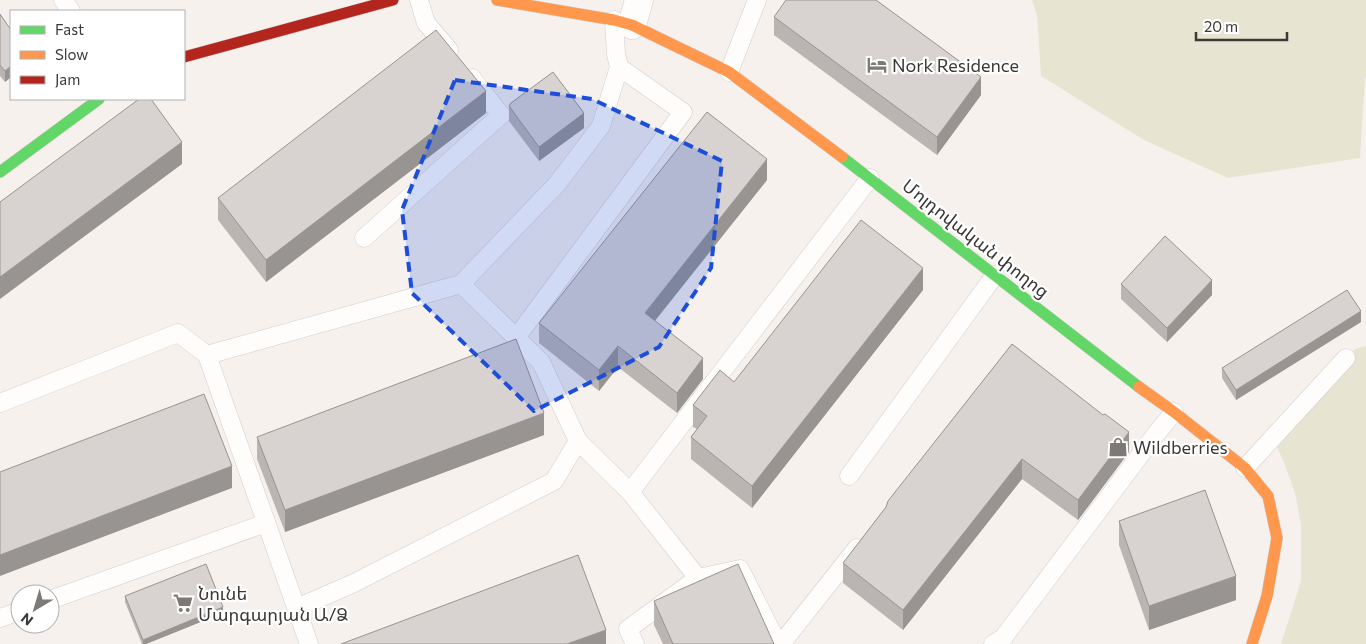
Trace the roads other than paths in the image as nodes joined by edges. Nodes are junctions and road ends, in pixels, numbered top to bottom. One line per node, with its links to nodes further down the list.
1 (393, 0): 6 (street)
2 (419, 0): 12 (lane)
3 (497, 0): 5 (street, Մոլդովական փողոց)
4 (757, 0): 8 (lane)
5 (628, 15): 7 (lane); 8 (street, Մոլդովական փողոց)
6 (185, 57)
7 (619, 67): 14 (lane); 15 (lane)
8 (729, 72): 11 (street, Մոլդովական փողոց)
9 (97, 100): 10 (street)
10 (0, 172)
11 (870, 178): 13 (street, Մոլդովական փողոց); 23 (lane)
12 (364, 238)
13 (995, 274): 19 (street, Մոլդովական փողոց); 22 (lane)
14 (461, 284): 15 (lane); 16 (lane)
15 (516, 338): 20 (lane)
16 (207, 355): 18 (lane); 24 (lane)
17 (1346, 358): 21 (lane)
18 (0, 402)
19 (1174, 412): 21 (street, Մոլդովական փողոց); 29 (lane)
20 (578, 441): 23 (lane); 28 (lane)
21 (1245, 468): 33 (street, Մոլդովական փողոց)
22 (849, 476)
23 (630, 492): 26 (lane)
24 (266, 523): 27 (lane); 28 (lane)
25 (866, 536): 32 (lane)
26 (698, 578): 31 (lane); 32 (lane)
27 (60, 596)
28 (296, 608): 30 (lane)
29 (1000, 642)
30 (309, 644)
31 (635, 644)
32 (780, 644)
33 (1252, 644)

